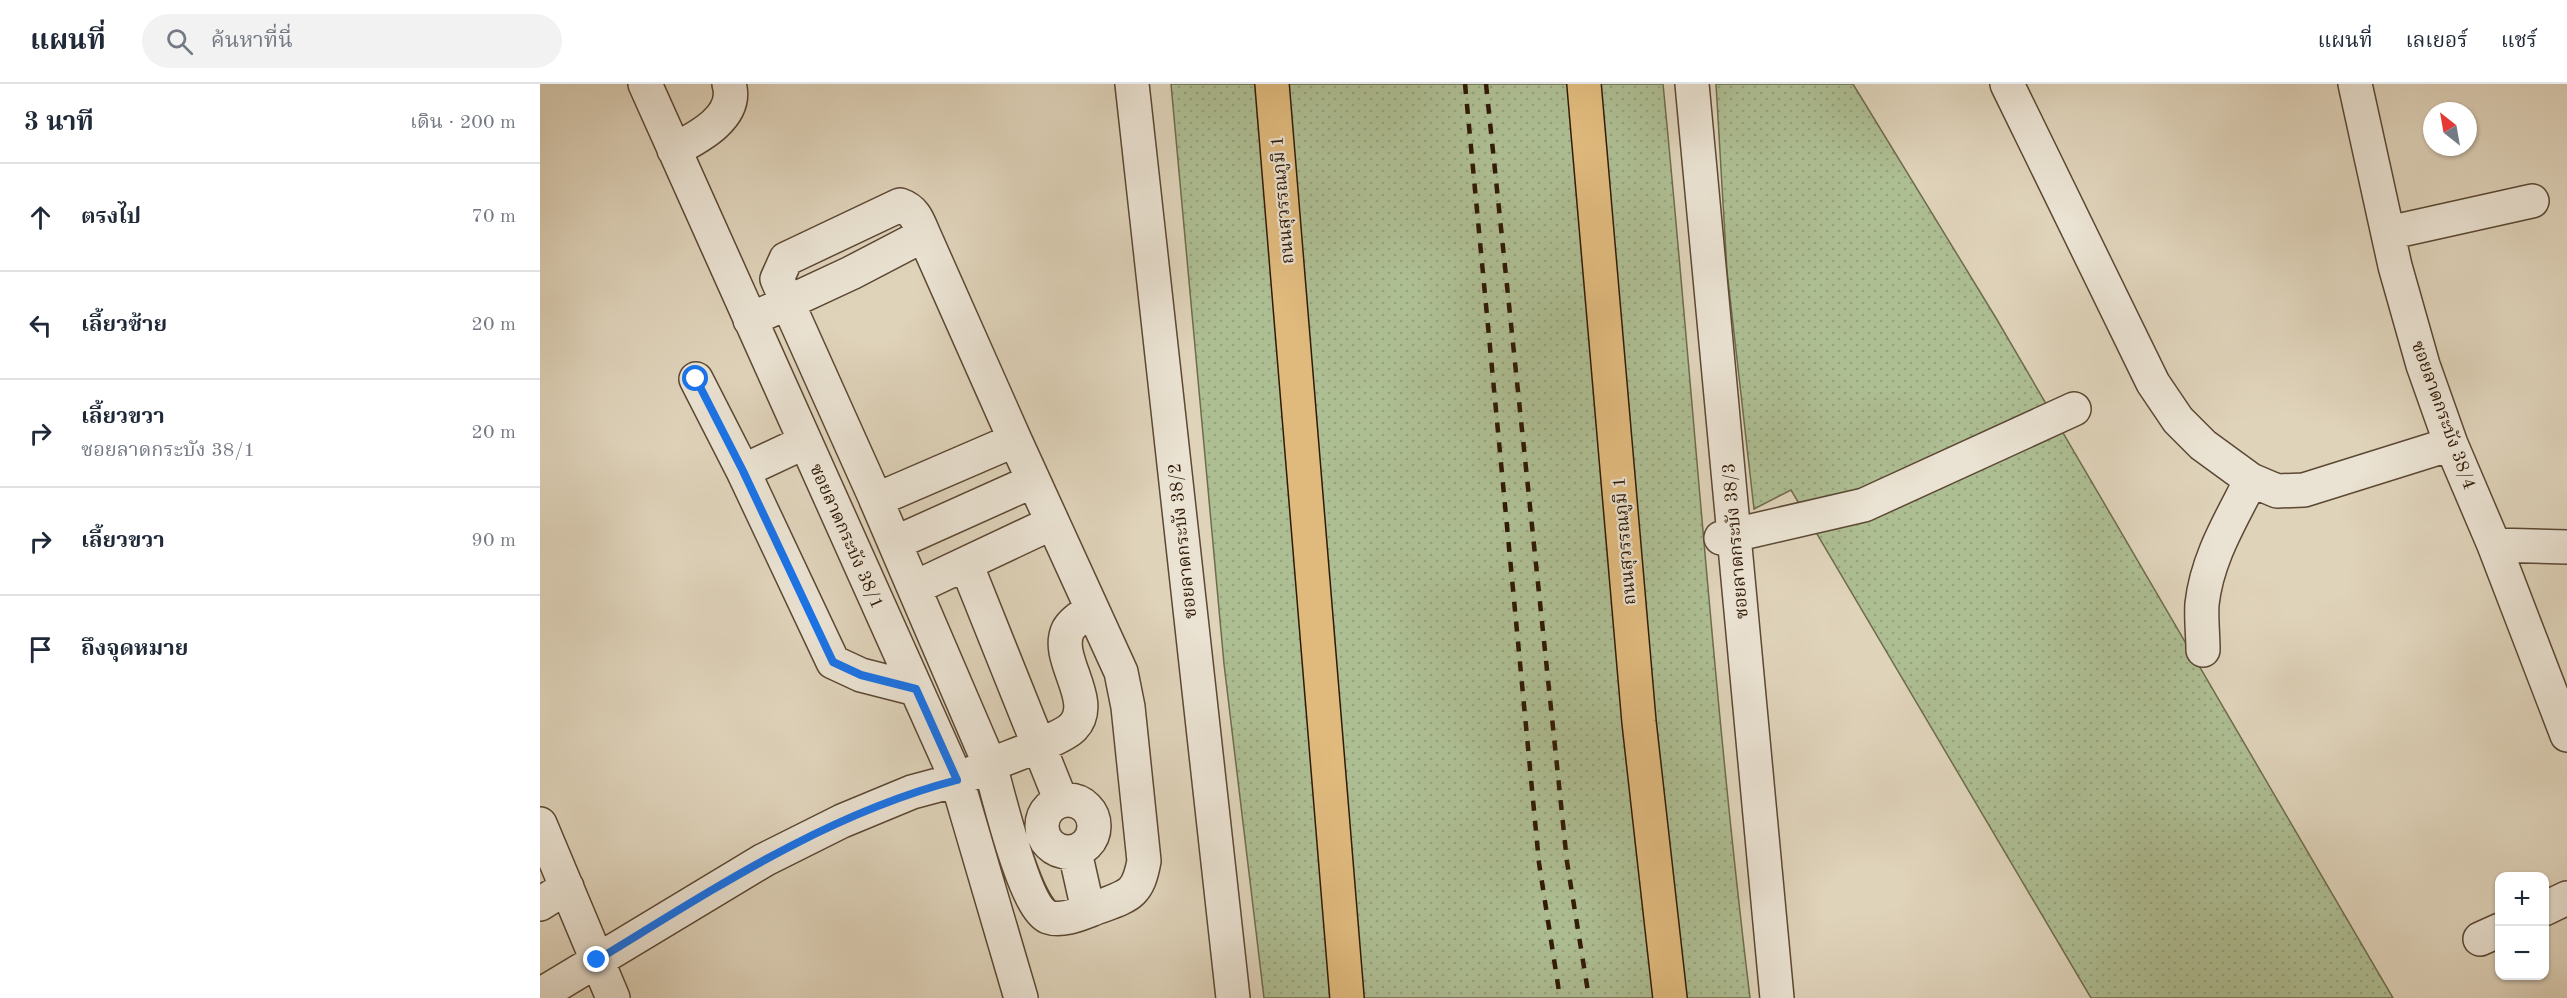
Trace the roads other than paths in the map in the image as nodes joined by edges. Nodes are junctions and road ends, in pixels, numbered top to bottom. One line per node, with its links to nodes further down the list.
1 (645, 84): 9 (street, ซอยลาดกระบัง 38/1)
2 (729, 84): 9 (street)
3 (1132, 84): 52 (street, ซอยลาดกระบัง 38/2)
4 (1272, 84): 53 (highway, ถนนสุวรรณภูมิ 1)
5 (1584, 84): 54 (highway, ถนนสุวรรณภูมิ 1)
6 (1692, 84): 24 (street, ซอยลาดกระบัง 38/3)
7 (2007, 84): 20 (street)
8 (2355, 84): 11 (street, ซอยลาดกระบัง 38/4)
9 (674, 150): 13 (street, ซอยลาดกระบัง 38/1)
10 (2532, 201): 11 (street)
11 (2388, 233): 18 (street, ซอยลาดกระบัง 38/4)
12 (786, 302): 13 (street); 16 (street); 22 (street)
13 (750, 320): 17 (street, ซอยลาดกระบัง 38/1)
14 (696, 379): 19 (street)
15 (2074, 409): 24 (street)
16 (1014, 440): 21 (street); 22 (street)
17 (805, 442): 19 (street); 32 (street, ซอยลาดกระบัง 38/1)
18 (2451, 444): 20 (street); 26 (street, ซอยลาดกระบัง 38/4)
19 (743, 471): 32 (street)
20 (2252, 480): 31 (street)
21 (1033, 481): 23 (street); 25 (street)
22 (876, 500): 25 (street)
23 (1052, 523): 28 (street); 30 (street)
24 (1728, 537): 55 (street, ซอยลาดกระบัง 38/3)
25 (894, 543): 29 (street)
26 (2494, 545): 27 (street); 33 (street, ซอยลาดกระบัง 38/4)
27 (2567, 547)
28 (966, 564): 29 (street); 34 (street)
29 (914, 588): 35 (street)
30 (1092, 609): 34 (street); 38 (street)
31 (2203, 650)
32 (916, 689): 36 (street, ซอยลาดกระบัง 38/1)
33 (2567, 735)
34 (1038, 744): 35 (street); 37 (street)
35 (990, 765): 36 (street); 42 (street)
36 (957, 780): 48 (street); 51 (street, ซอยลาดกระบัง 38/1)
37 (1061, 801): 39 (street); 41 (street)
38 (1138, 807): 39 (street); 47 (street)
39 (1093, 820): 43 (street)
40 (540, 824): 44 (street)
41 (1042, 833): 42 (street); 43 (street)
42 (1013, 850): 47 (street)
43 (1075, 852): 47 (street)
44 (553, 896): 48 (street)
45 (2567, 898): 46 (street)
46 (2549, 907)
47 (1089, 910)
48 (597, 960): 49 (street); 50 (street)
49 (540, 995)
50 (613, 998)
51 (1021, 998)
52 (1233, 998)
53 (1347, 998)
54 (1670, 998)
55 (1777, 998)

